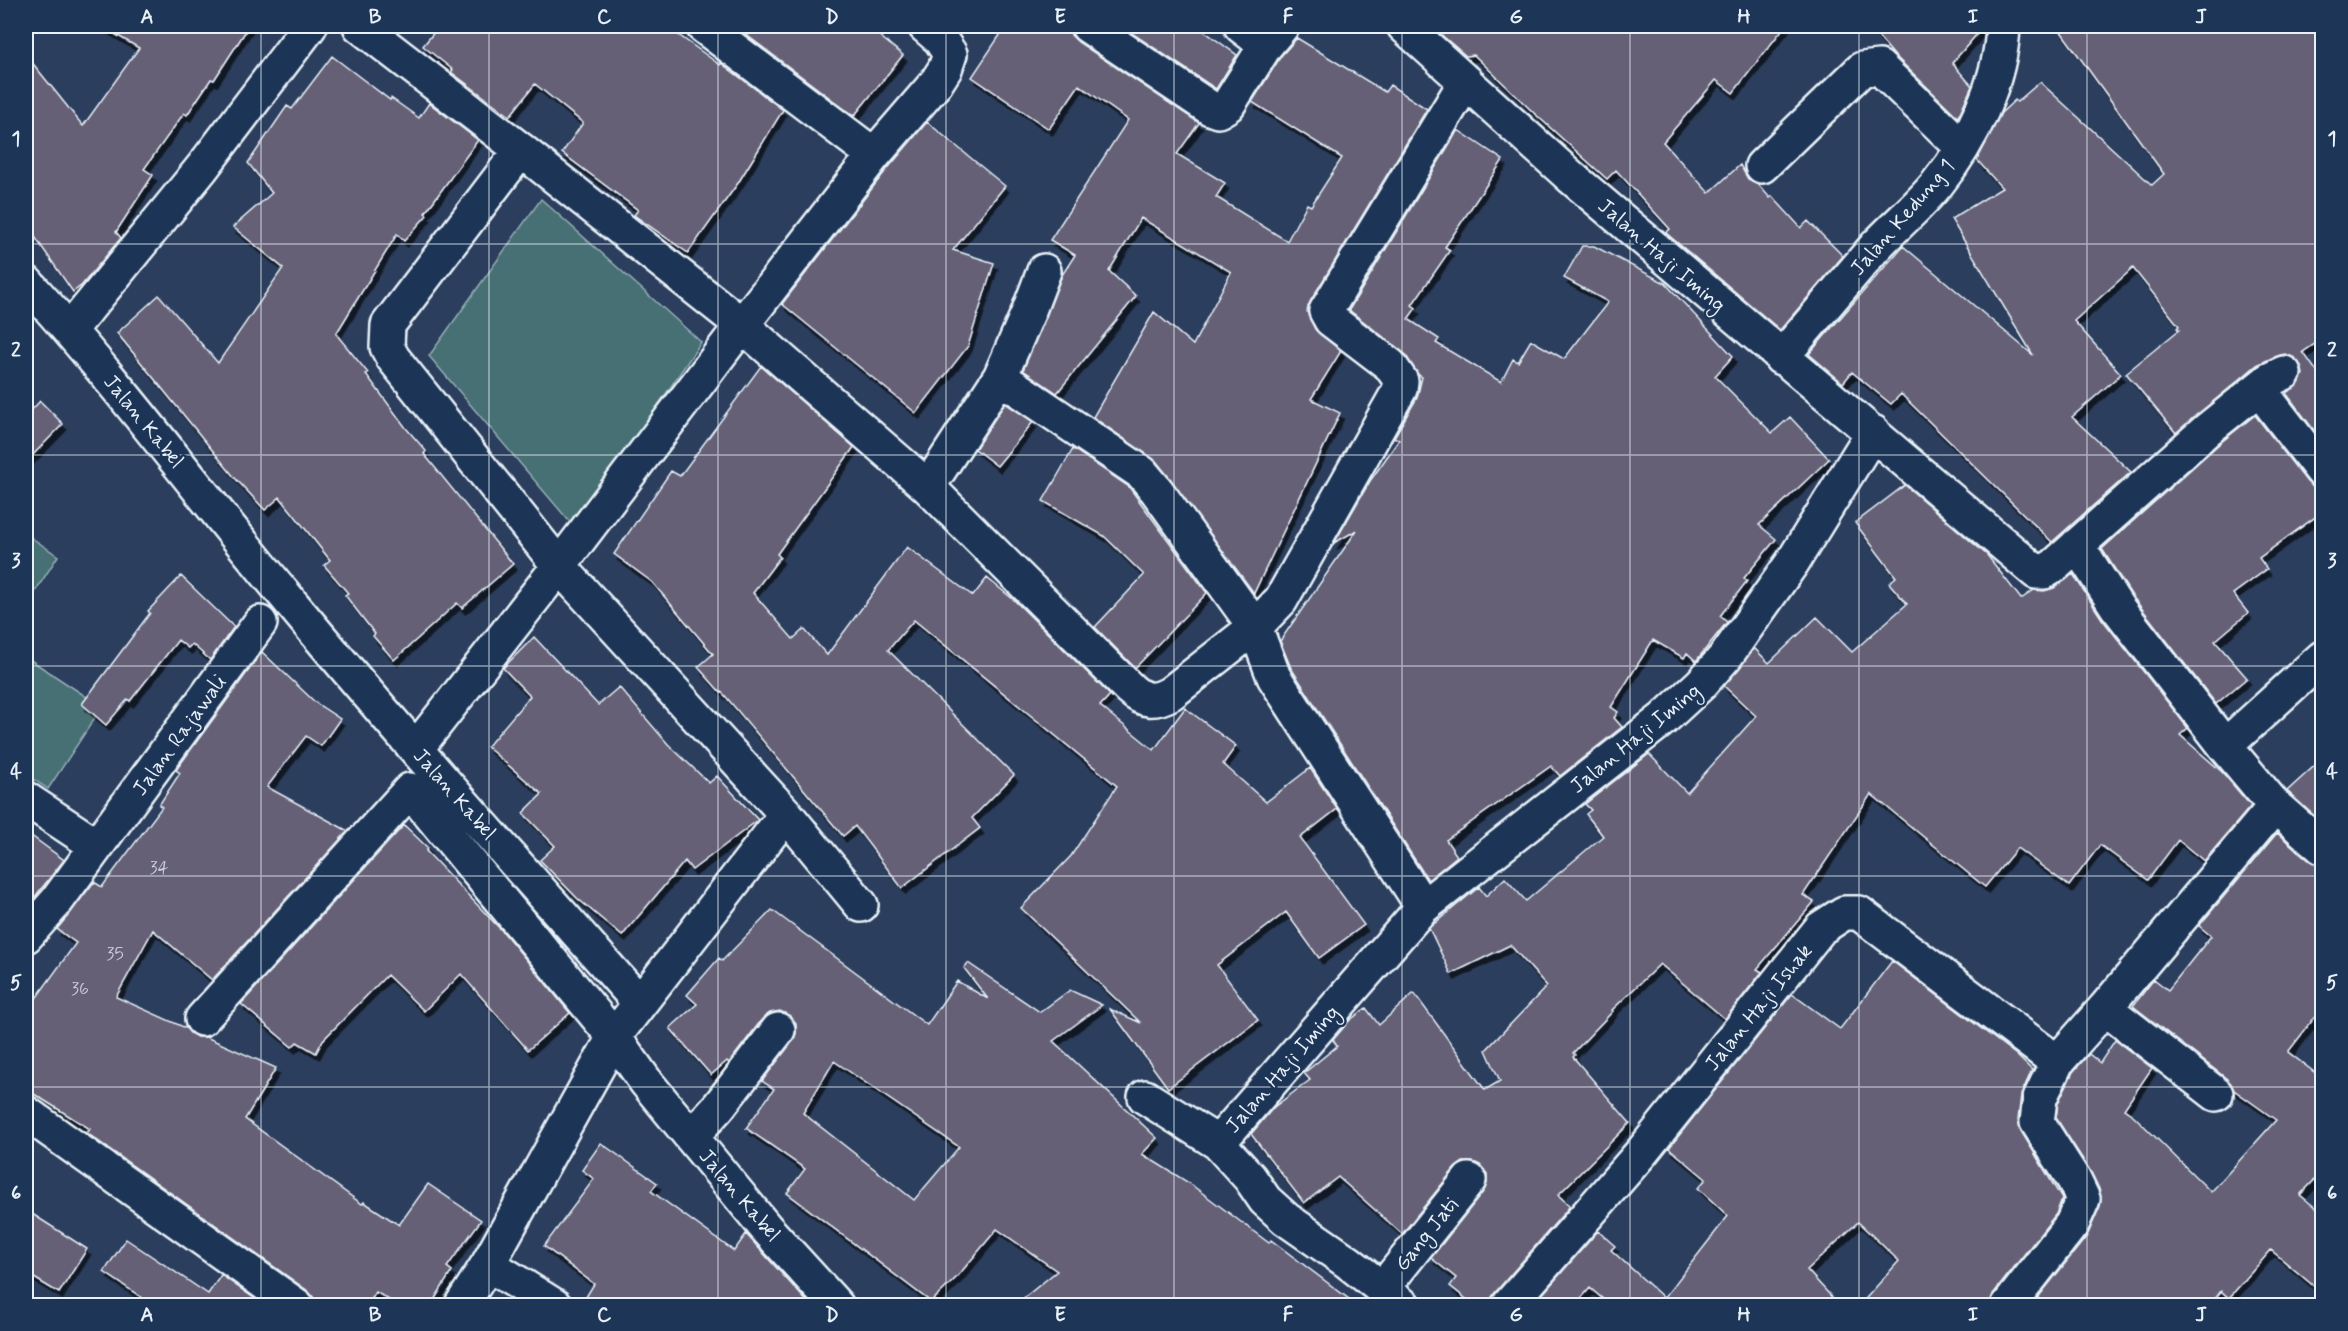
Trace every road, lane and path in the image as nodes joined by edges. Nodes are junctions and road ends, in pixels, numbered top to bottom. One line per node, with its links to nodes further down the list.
1 (310, 26): 18 (street)
2 (360, 26): 12 (street)
3 (704, 26): 13 (street)
4 (925, 26): 13 (street)
5 (1088, 26): 9 (street)
6 (1241, 26): 9 (street)
7 (1404, 26): 10 (street, Jalan Haji Iming)
8 (2003, 26): 11 (street, Jalan Kedung 1)
9 (1274, 35)
10 (1466, 81): 19 (street, Jalan Haji Iming); 27 (street)
11 (1962, 147): 14 (street); 19 (street, Jalan Kedung 1)
12 (521, 150): 17 (street); 25 (street)
13 (874, 155): 17 (street)
14 (1762, 166)
15 (1044, 271): 20 (street)
16 (26, 282): 18 (street, Jalan Kabel)
17 (742, 325): 23 (street); 25 (street)
18 (70, 330): 30 (street, Jalan Kabel)
19 (1781, 358): 21 (street, Jalan Haji Iming)
20 (1000, 377): 23 (street); 27 (street)
21 (1873, 432): 24 (street); 37 (street, Jalan Haji Iming)
22 (2322, 471): 24 (street)
23 (928, 487): 27 (street)
24 (2077, 545): 29 (street)
25 (559, 566): 30 (street); 33 (street)
26 (260, 623): 34 (street, Jalan Rajawali)
27 (1255, 627): 37 (street)
28 (2322, 658): 29 (street)
29 (2225, 746): 32 (street)
30 (416, 749): 39 (street, Jalan Kabel)
31 (26, 800): 34 (street)
32 (2276, 806): 35 (street); 40 (street)
33 (786, 814): 36 (street); 39 (street)
34 (97, 846): 38 (street, Jalan Rajawali)
35 (2322, 846)
36 (861, 905)
37 (1423, 907): 49 (street, Jalan Haji Iming)
38 (26, 936)
39 (639, 1002): 43 (street)
40 (2105, 1008): 44 (street); 45 (street)
41 (202, 1019): 43 (street, Jalan Kabel)
42 (778, 1030): 48 (street)
43 (614, 1037): 48 (street, Jalan Kabel); 51 (street)
44 (2056, 1062): 57 (street, Jalan Haji Ishak); 58 (street)
45 (2216, 1094)
46 (1145, 1097): 49 (street)
47 (26, 1113): 53 (street)
48 (691, 1137): 56 (street, Jalan Kabel)
49 (1218, 1143): 52 (street, Jalan Haji Iming)
50 (1469, 1180): 52 (street, Gang Jati)
51 (488, 1263): 54 (street); 55 (street)
52 (1393, 1297)
53 (297, 1305)
54 (461, 1305)
55 (555, 1305)
56 (837, 1305)
57 (1508, 1305)
58 (2009, 1305)

